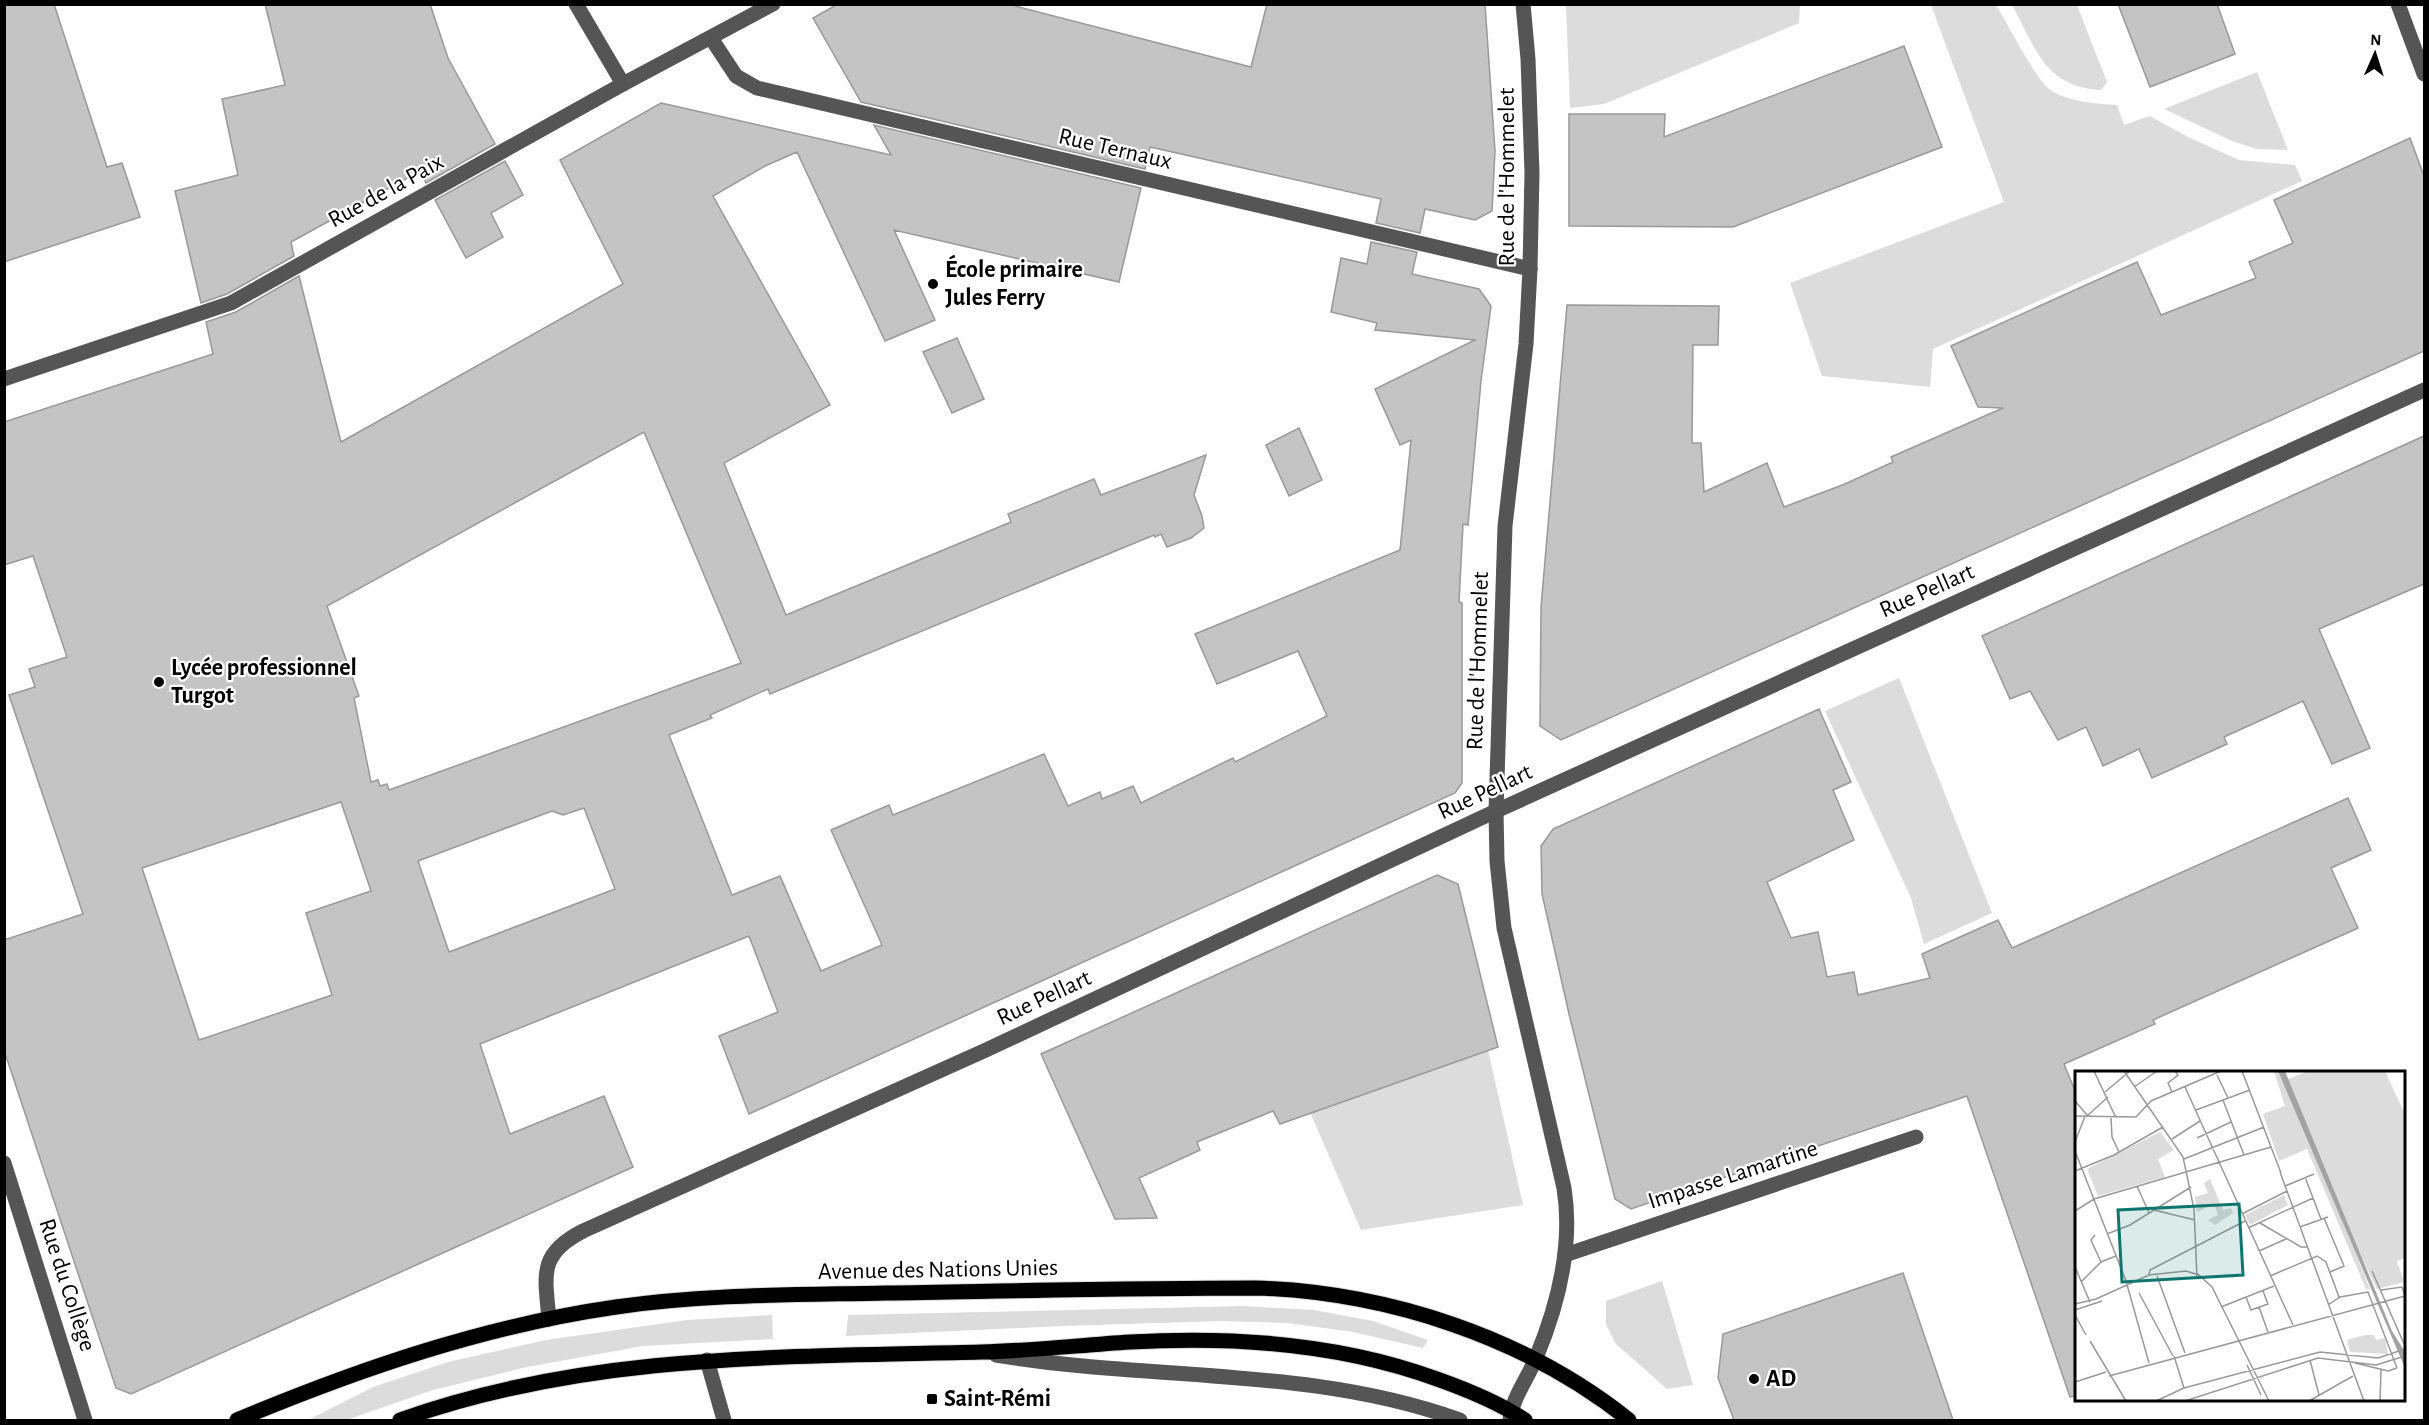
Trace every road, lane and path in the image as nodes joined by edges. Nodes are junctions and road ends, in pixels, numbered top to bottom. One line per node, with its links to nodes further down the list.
1 (576, 4): 7 (street)
2 (773, 4): 5 (street, Rue de la Paix)
3 (1523, 4): 8 (street, Rue de l'Hommelet)
4 (2398, 4): 6 (street)
5 (711, 38): 7 (street, Rue de la Paix); 8 (street, Rue Ternaux)
6 (2424, 74)
7 (623, 84): 9 (street, Rue de la Paix)
8 (1530, 269): 11 (street, Rue de l'Hommelet)
9 (4, 379)
10 (2424, 390): 11 (street, Rue Pellart)
11 (1496, 811): 14 (street, Rue de l'Hommelet); 15 (street, Rue Pellart)
12 (1916, 1137): 14 (street, Impasse Lamartine)
13 (4, 1163): 20 (street, Rue du Collège)
14 (1565, 1255): 18 (street, Rue de l'Hommelet)
15 (549, 1319): 18 (main road, Avenue des Nations Unies); 21 (main road, Avenue des Nations Unies)
16 (981, 1352): 17 (main road); 19 (main road); 24 (street)
17 (707, 1360): 22 (main road); 23 (street)
18 (1535, 1361): 19 (street, Rue de l'Hommelet); 26 (main road, Avenue des Nations Unies)
19 (1510, 1416): 25 (main road)
20 (85, 1420)
21 (237, 1420)
22 (400, 1420)
23 (724, 1420)
24 (1460, 1420)
25 (1525, 1420)
26 (1629, 1420)

